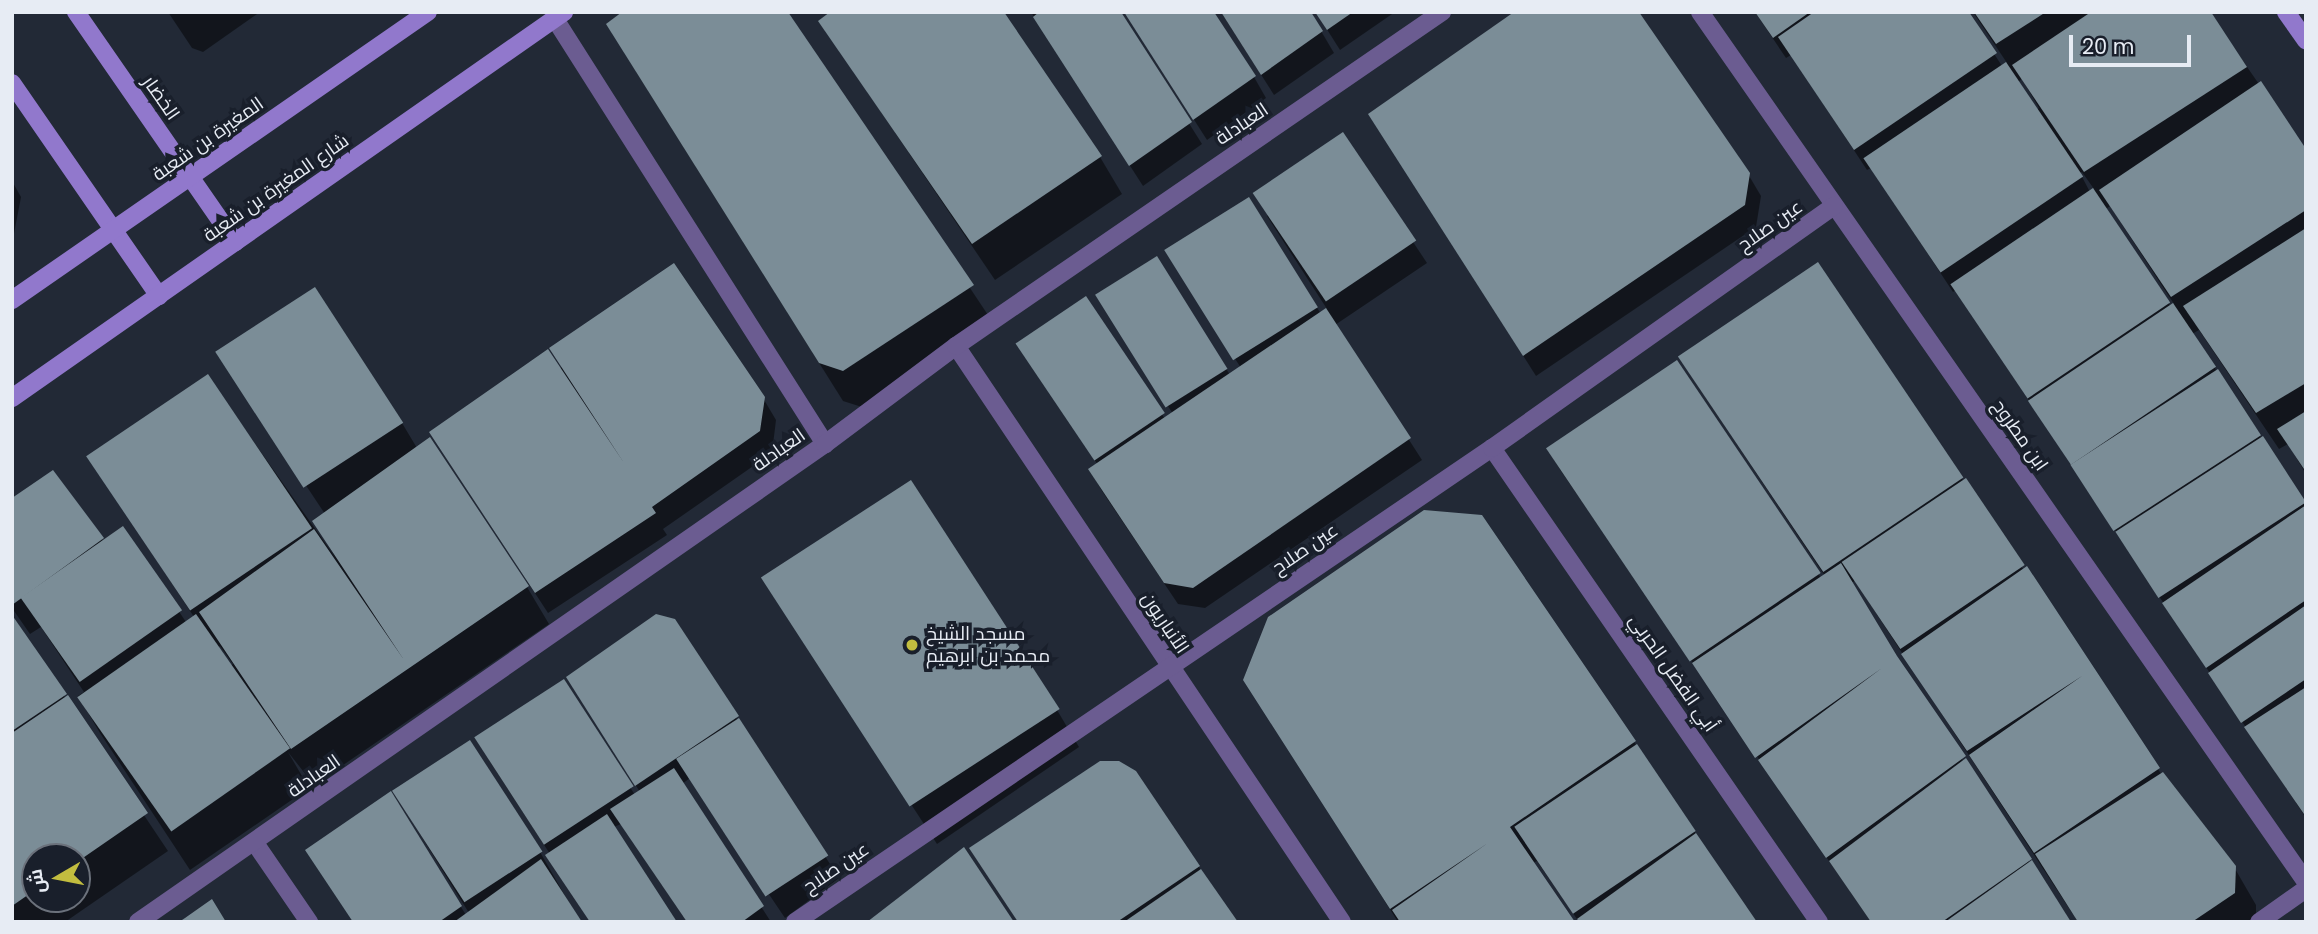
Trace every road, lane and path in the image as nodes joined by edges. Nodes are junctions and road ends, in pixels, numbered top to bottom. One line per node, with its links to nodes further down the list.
1 (76, 12): 9 (street, الخضار)
2 (428, 12): 9 (street, المغيرة بن شعبة)
3 (1442, 12): 15 (street, العبادلة)
4 (1700, 12): 10 (street, ابن مطروح)
5 (2286, 12): 7 (street)
6 (559, 16): 12 (street, شارع المغيرة بن شعبة); 17 (street)
7 (2306, 41)
8 (12, 83): 11 (street)
9 (190, 177): 11 (street, المغيرة بن شعبة); 12 (street, الخضار)
10 (1834, 206): 18 (street, عين صلاح); 21 (street, ابن مطروح)
11 (114, 230): 13 (street); 14 (street, المغيرة بن شعبة)
12 (235, 242): 13 (street, شارع المغيرة بن شعبة)
13 (159, 296): 16 (street, شارع المغيرة بن شعبة)
14 (12, 300)
15 (956, 346): 17 (street, العبادلة); 19 (street, الأنباريون)
16 (12, 398)
17 (825, 444): 20 (street, العبادلة)
18 (1492, 448): 19 (street, عين صلاح); 27 (street, أبي الفضل الحربي)
19 (1168, 666): 23 (street, عين صلاح); 26 (street, الأنباريون)
20 (255, 843): 24 (street, العبادلة); 25 (street)
21 (2306, 882)
22 (2306, 889): 28 (street)
23 (798, 921)
24 (138, 922)
25 (309, 922)
26 (1342, 922)
27 (1819, 922)
28 (2259, 922)

